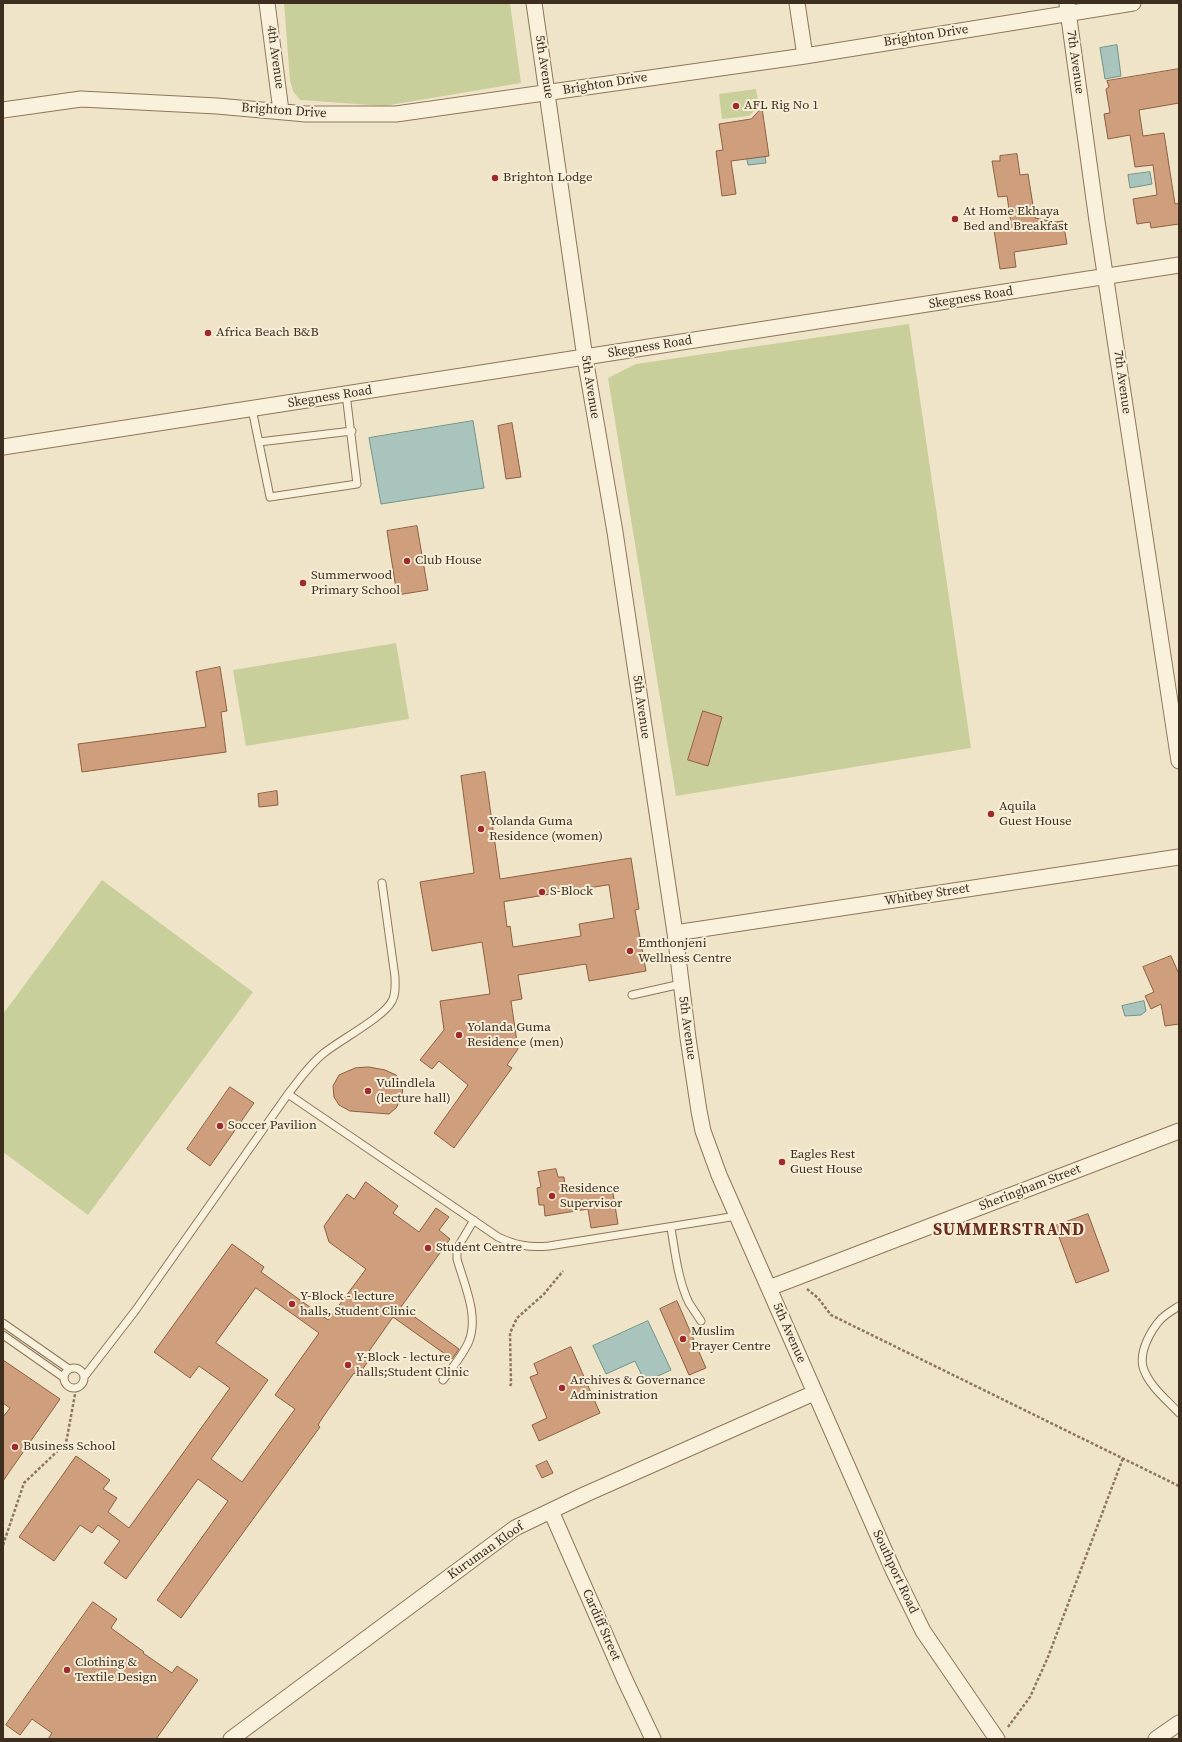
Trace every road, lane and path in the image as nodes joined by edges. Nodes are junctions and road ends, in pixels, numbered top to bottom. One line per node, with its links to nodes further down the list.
1 (267, 3): 9 (street, 4th Avenue)
2 (534, 3): 7 (street, 5th Avenue)
3 (797, 3): 6 (street)
4 (1133, 3): 5 (street, Brighton Drive)
5 (1068, 8): 6 (street, Brighton Drive); 11 (street, 7th Avenue)
6 (805, 56): 7 (street, Brighton Drive)
7 (547, 92): 9 (street, Brighton Drive); 12 (street, 5th Avenue)
8 (3, 110): 9 (street, Brighton Drive)
9 (281, 110)
10 (1179, 265): 11 (street, Skegness Road)
11 (1106, 276): 12 (street, Skegness Road); 18 (street, 7th Avenue)
12 (585, 358): 13 (street, Skegness Road); 21 (street, 5th Avenue)
13 (346, 394): 14 (street, Skegness Road); 15 (lane)
14 (252, 409): 16 (lane); 17 (street, Skegness Road)
15 (352, 431): 16 (lane); 16 (lane)
16 (259, 442)
17 (3, 447)
18 (1179, 761)
19 (1179, 857): 21 (street, Whitbey Street)
20 (382, 883): 24 (lane)
21 (675, 933): 22 (street, 5th Avenue)
22 (681, 984): 23 (lane); 26 (street, 5th Avenue)
23 (632, 995)
24 (288, 1094): 27 (lane); 38 (lane)
25 (1179, 1132): 30 (street, Sheringham Street)
26 (737, 1216): 28 (lane); 31 (street, 5th Avenue)
27 (474, 1220): 28 (lane); 39 (lane)
28 (671, 1228): 33 (lane)
29 (563, 1271): 40 (path)
30 (794, 1278): 31 (street, Sheringham Street); 44 (path)
31 (769, 1288): 42 (street, 5th Avenue)
32 (1179, 1306): 43 (lane)
33 (701, 1321)
34 (3, 1323): 36 (lane)
35 (3, 1335): 37 (lane)
36 (69, 1369): 37 (lane); 38 (lane)
37 (63, 1377): 41 (lane)
38 (84, 1377): 41 (lane)
39 (443, 1380)
40 (510, 1386)
41 (76, 1389): 47 (path)
42 (814, 1393): 46 (street, Kuruman Kloof); 49 (street, Southport Road)
43 (1179, 1413)
44 (1123, 1458): 45 (path); 49 (path)
45 (1179, 1486)
46 (551, 1511): 50 (street, Kuruman Kloof); 51 (street, Cardiff Street)
47 (3, 1545)
48 (1179, 1723): 52 (street)
49 (1000, 1736)
50 (231, 1739)
51 (653, 1739)
52 (1156, 1739)

